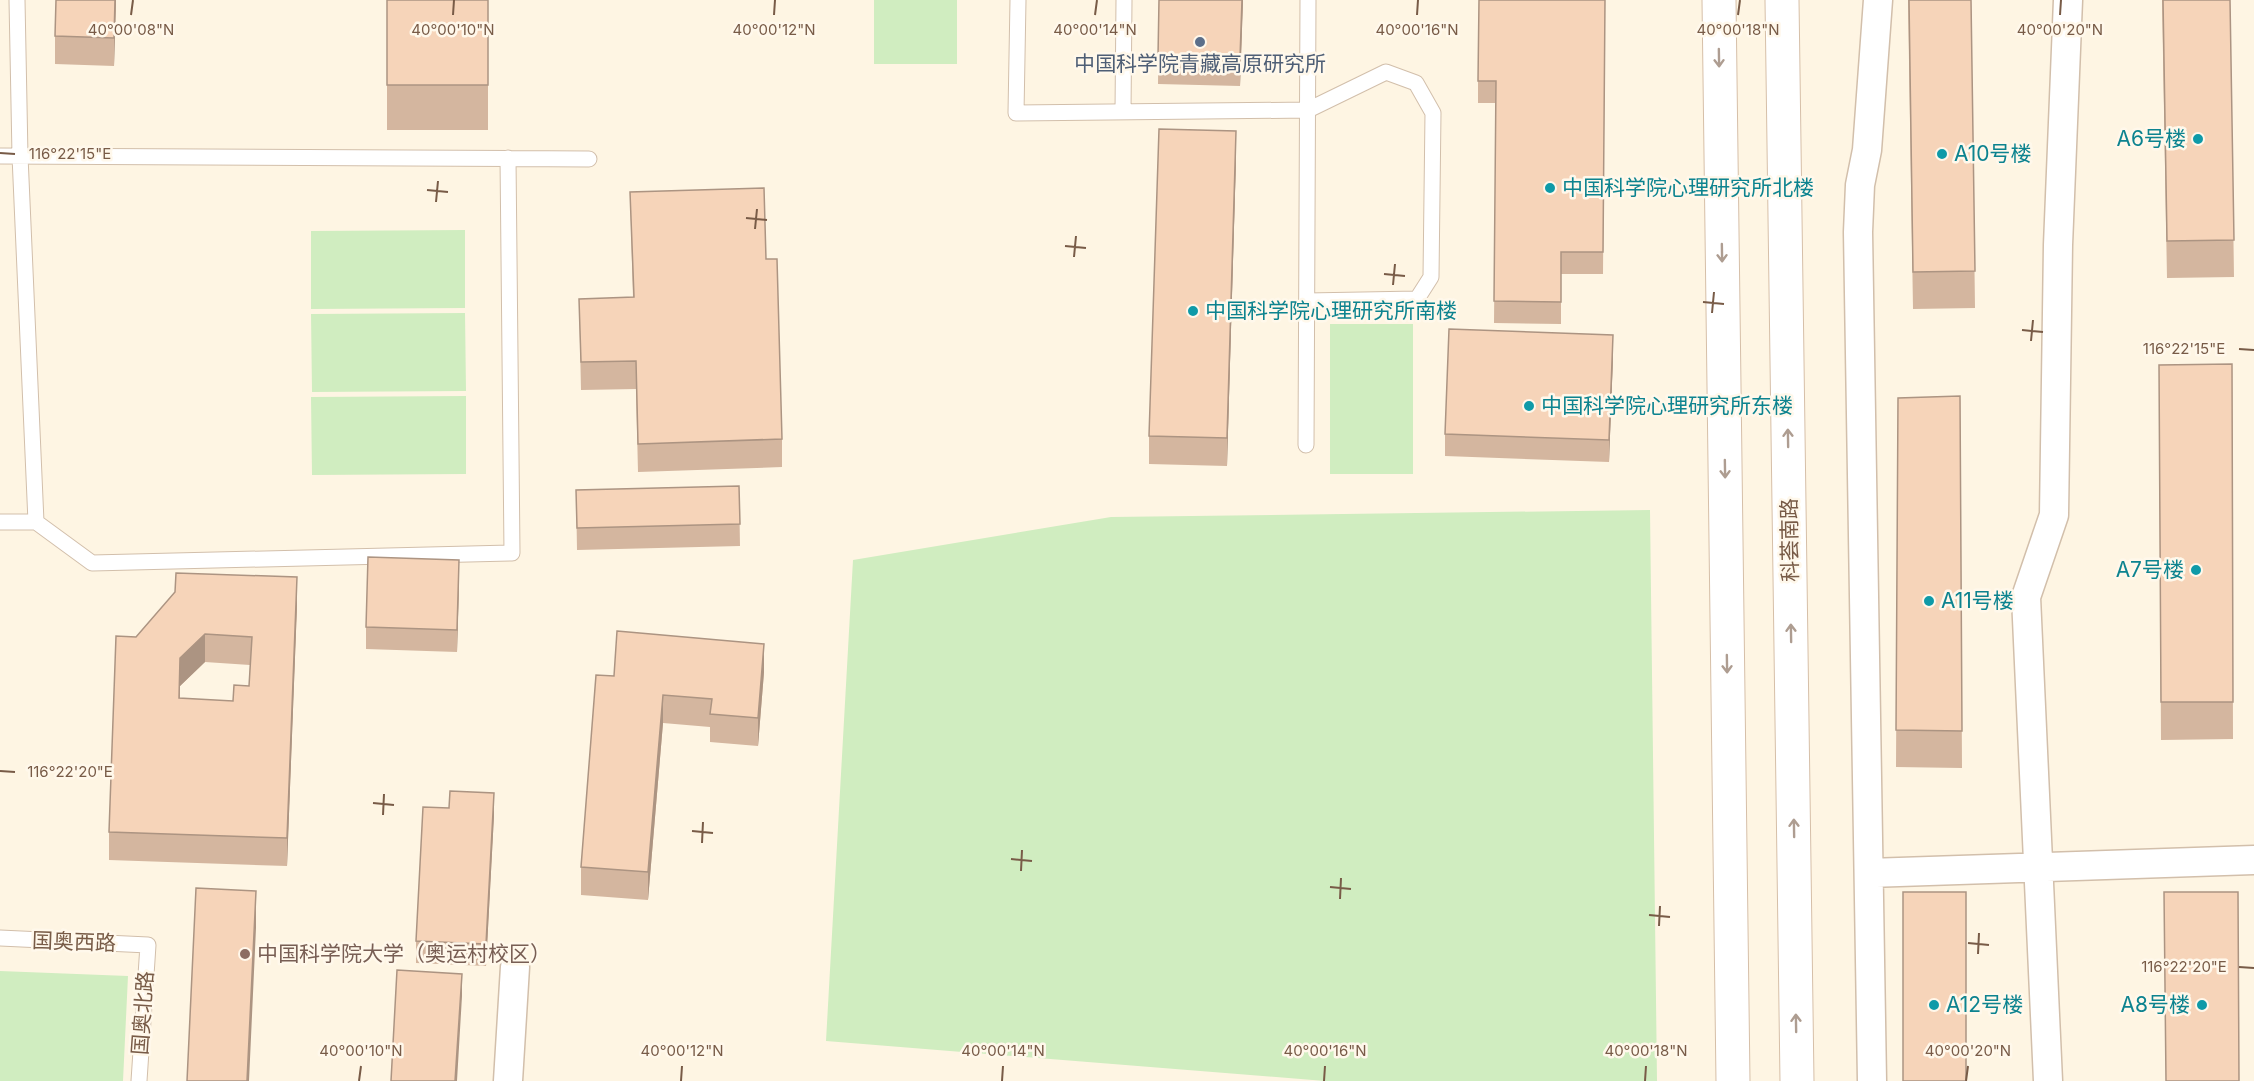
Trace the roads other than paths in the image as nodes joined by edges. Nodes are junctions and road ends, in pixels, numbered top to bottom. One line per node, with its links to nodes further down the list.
1 (17, 0): 12 (lane)
2 (1018, 0): 10 (lane)
3 (1124, 0): 10 (lane)
4 (1308, 0): 9 (lane)
5 (1719, 0): 26 (street, one-way to 26)
6 (1782, 0): 27 (street, 科荟南路, one-way to 6)
7 (1878, 0): 20 (street)
8 (2068, 0): 29 (street)
9 (1308, 110): 10 (lane); 15 (lane); 15 (lane)
10 (1123, 112)
11 (0, 156): 12 (lane)
12 (20, 156): 13 (lane); 18 (lane)
13 (508, 159): 14 (lane); 18 (lane)
14 (589, 159)
15 (1306, 301): 16 (lane)
16 (1306, 445)
17 (0, 522): 18 (lane)
18 (36, 522)
19 (2254, 860): 20 (street)
20 (1869, 873): 28 (street)
21 (0, 938): 22 (lane, 国奥西路)
22 (147, 945): 24 (lane, 国奥北路)
23 (515, 967): 25 (street)
24 (139, 1081)
25 (508, 1081)
26 (1732, 1081)
27 (1797, 1081)
28 (1872, 1081)
29 (2048, 1081)

